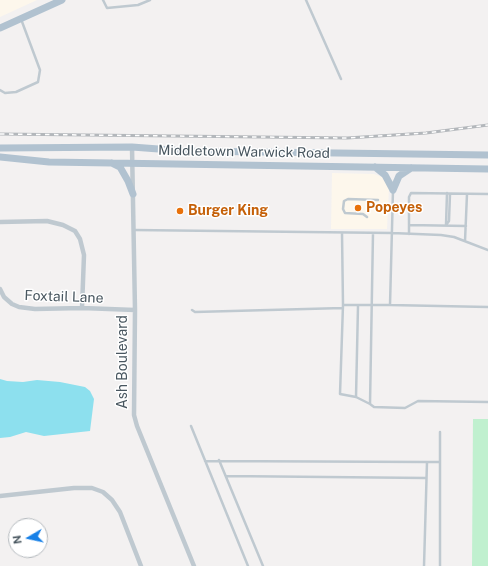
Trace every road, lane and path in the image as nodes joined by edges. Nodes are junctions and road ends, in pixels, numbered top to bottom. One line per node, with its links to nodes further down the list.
1 (62, 0): 5 (main road)
2 (103, 0): 3 (lane)
3 (150, 0)
4 (306, 0): 7 (lane)
5 (21, 19): 6 (main road); 8 (lane)
6 (0, 28)
7 (341, 79)
8 (0, 90)
9 (132, 147): 10 (main road); 11 (main road); 14 (street, Ash Boulevard)
10 (0, 148)
11 (488, 156)
12 (0, 157): 13 (main road, Middletown Warwick Road)
13 (111, 162): 14 (main road, Middletown Warwick Road); 20 (main road)
14 (133, 162): 15 (main road, Middletown Warwick Road); 20 (street, Ash Boulevard)
15 (374, 166): 16 (main road, Middletown Warwick Road); 18 (main road)
16 (413, 167): 17 (main road, Middletown Warwick Road); 18 (main road)
17 (488, 169)
18 (393, 190): 32 (lane)
19 (448, 193): 21 (lane); 26 (lane); 27 (lane)
20 (133, 194): 29 (street, Ash Boulevard)
21 (467, 194): 22 (lane); 28 (lane)
22 (488, 194)
23 (378, 200): 24 (lane)
24 (367, 217)
25 (0, 222): 42 (street)
26 (409, 225): 27 (lane); 33 (lane)
27 (446, 225): 28 (lane)
28 (466, 226): 34 (lane)
29 (134, 230): 30 (lane); 43 (street, Ash Boulevard)
30 (342, 232): 31 (lane); 41 (lane)
31 (374, 233): 32 (lane); 37 (lane)
32 (392, 233): 33 (lane); 38 (lane)
33 (409, 234): 34 (lane)
34 (465, 241): 35 (lane)
35 (488, 250)
36 (0, 290): 42 (street, Foxtail Lane)
37 (373, 305): 38 (lane); 39 (lane); 47 (lane)
38 (390, 305): 40 (lane)
39 (358, 306): 41 (lane); 45 (lane)
40 (488, 306)
41 (343, 307): 44 (lane); 45 (lane)
42 (82, 308): 43 (street, Foxtail Lane)
43 (135, 310): 58 (street, Ash Boulevard)
44 (192, 310)
45 (356, 397): 47 (lane)
46 (488, 402): 47 (lane)
47 (370, 404)
48 (191, 426): 51 (lane)
49 (440, 432): 53 (lane)
50 (219, 460): 51 (lane); 52 (lane); 54 (lane)
51 (205, 461): 59 (lane)
52 (427, 462): 53 (lane); 55 (lane)
53 (440, 462): 62 (lane)
54 (226, 476): 55 (lane); 60 (lane)
55 (426, 478): 61 (lane)
56 (0, 496): 57 (street)
57 (142, 566)
58 (194, 566)
59 (248, 566)
60 (263, 566)
61 (424, 566)
62 (440, 566)

